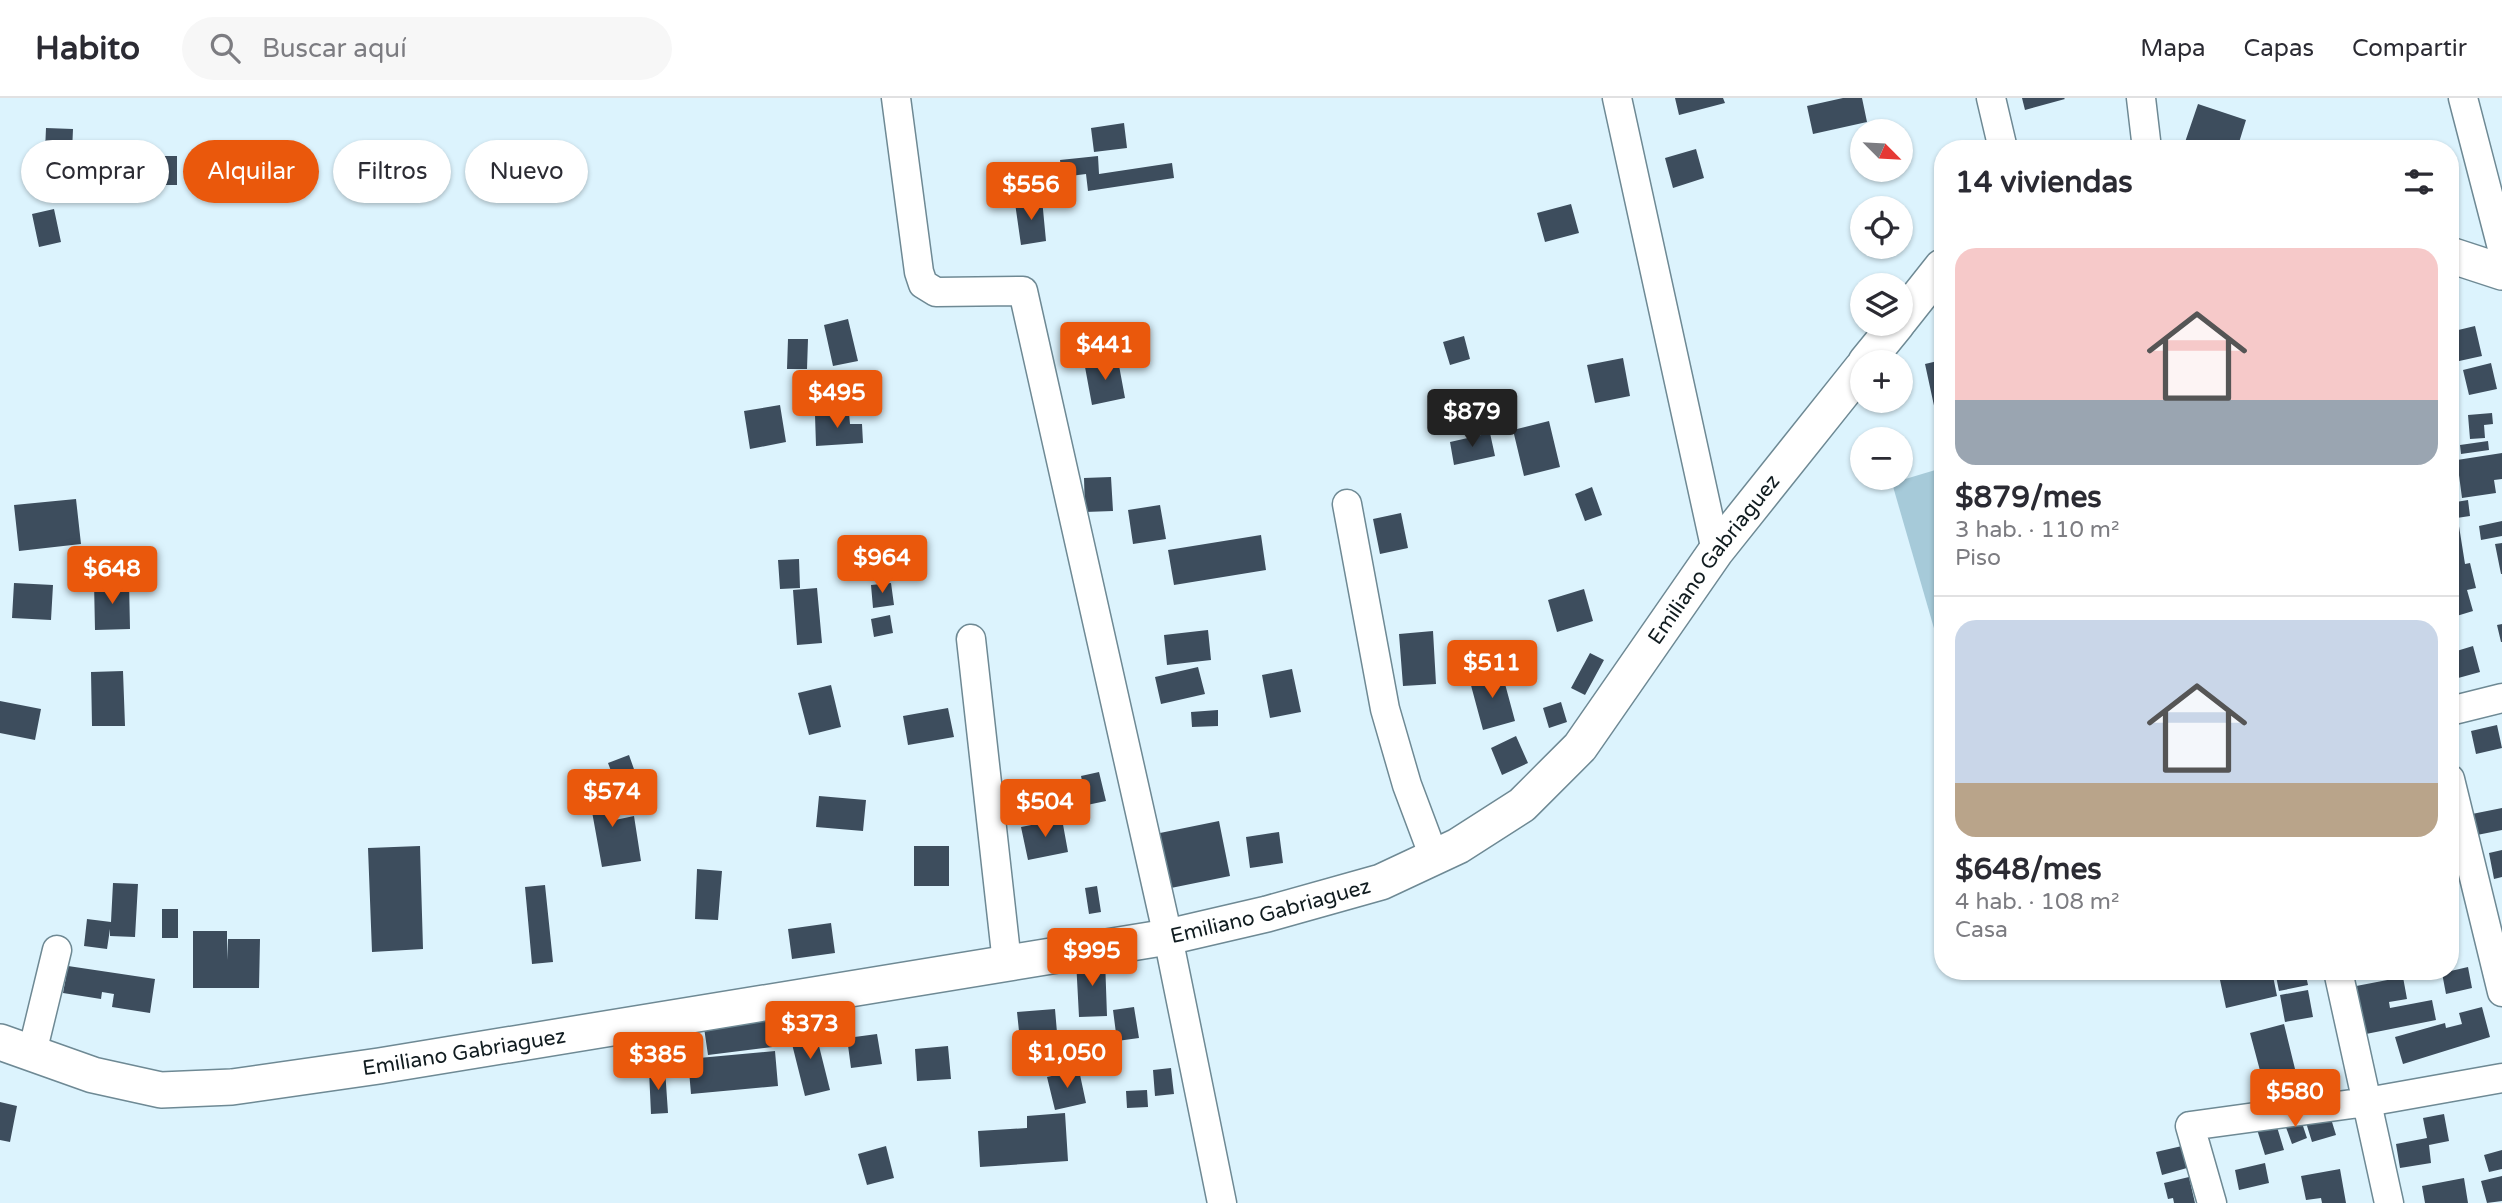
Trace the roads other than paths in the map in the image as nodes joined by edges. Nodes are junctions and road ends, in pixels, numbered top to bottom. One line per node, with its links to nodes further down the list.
1 (896, 98): 23 (street)
2 (1617, 98): 17 (street)
3 (1990, 98): 6 (street)
4 (2141, 98): 7 (street)
5 (2463, 98): 8 (street)
6 (2001, 140)
7 (2146, 140)
8 (2502, 248)
9 (2459, 258): 10 (main road)
10 (2502, 272)
11 (1934, 277): 12 (main road)
12 (1913, 304)
13 (1888, 336): 14 (main road)
14 (1876, 350)
15 (1850, 383): 17 (main road, Emiliano Gabriaguez)
16 (1347, 503): 22 (street)
17 (1716, 551): 22 (main road, Emiliano Gabriaguez)
18 (971, 639): 25 (street)
19 (2502, 698): 20 (street)
20 (2459, 709)
21 (2459, 816): 27 (street)
22 (1434, 857): 23 (main road, Emiliano Gabriaguez)
23 (1168, 937): 25 (main road, Emiliano Gabriaguez); 31 (street)
24 (57, 950): 28 (street)
25 (1007, 963): 28 (main road, Emiliano Gabriaguez)
26 (2340, 980): 30 (street)
27 (2502, 992)
28 (16, 1048)
29 (2502, 1077): 30 (street)
30 (2367, 1102): 32 (street); 33 (street)
31 (1222, 1203)
32 (2212, 1203)
33 (2389, 1203)

